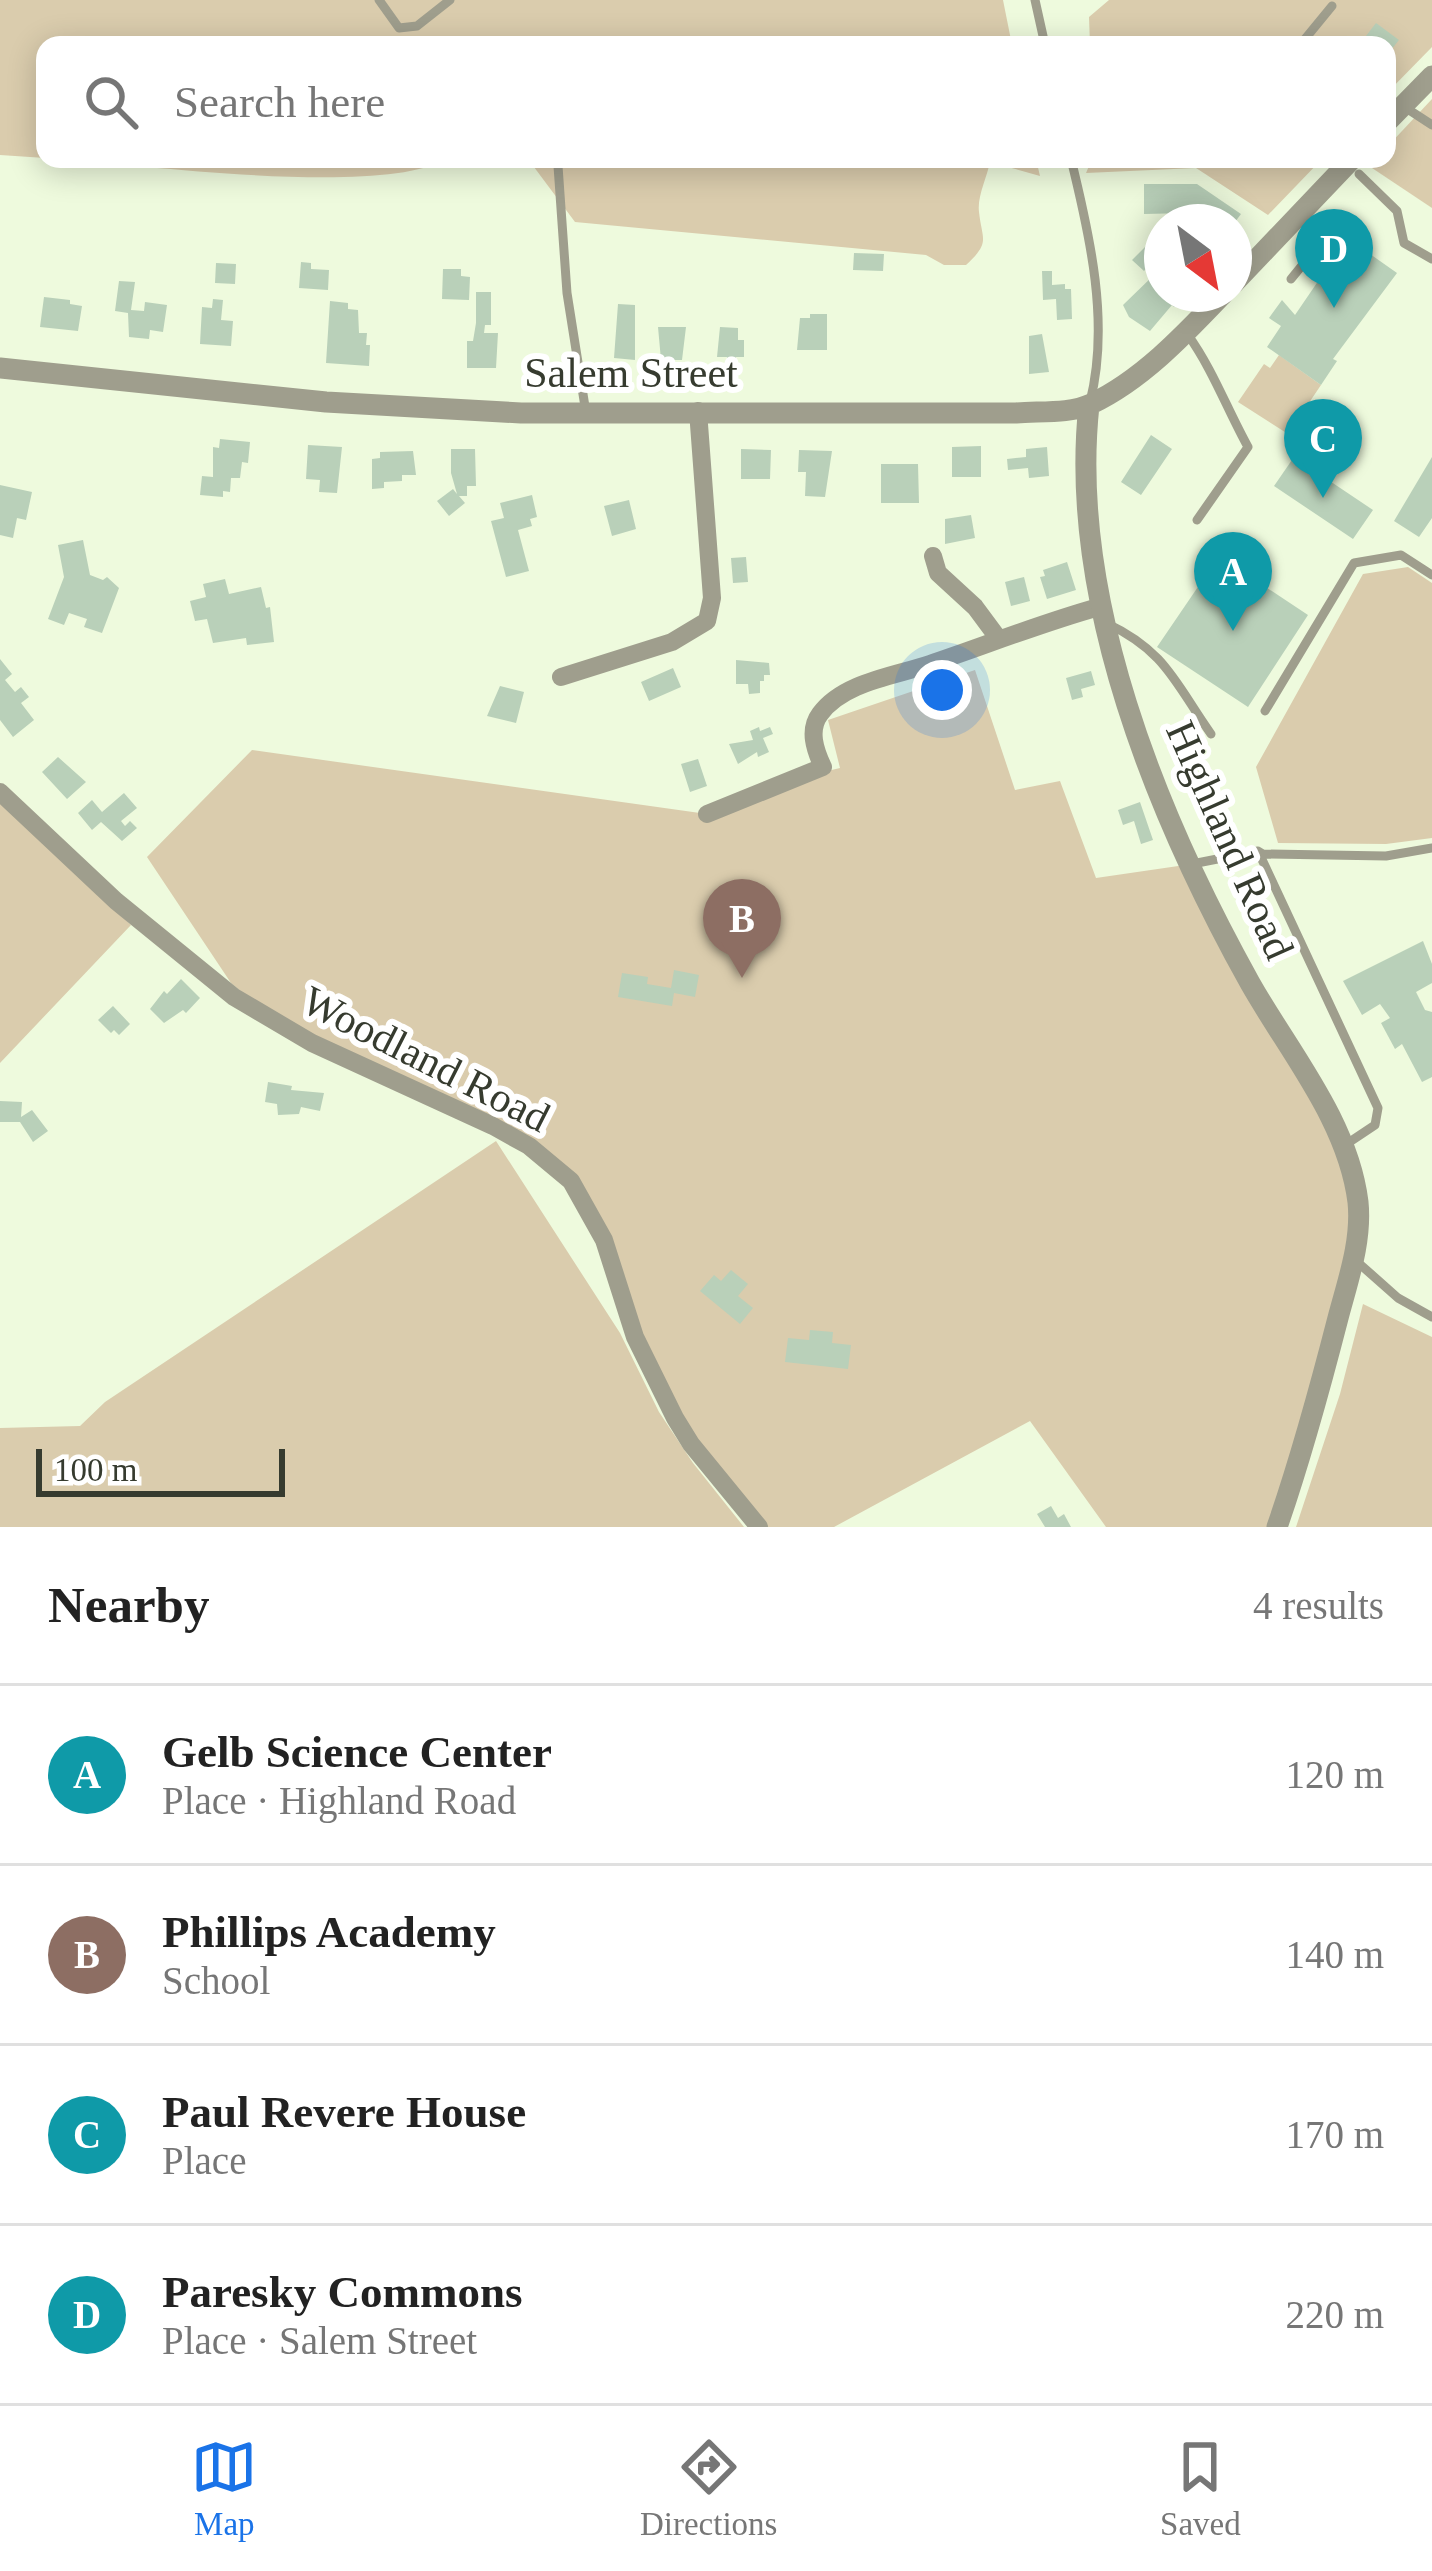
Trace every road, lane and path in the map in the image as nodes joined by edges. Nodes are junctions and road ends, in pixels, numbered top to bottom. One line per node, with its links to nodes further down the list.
1 (379, 0): 2 (lane)
2 (450, 0)
3 (1035, 0): 5 (lane)
4 (1332, 6): 6 (lane)
5 (1043, 36)
6 (1307, 36)
7 (1432, 76): 8 (street)
8 (1396, 113)
9 (1396, 114): 10 (lane)
10 (1432, 125)
11 (558, 168): 24 (lane)
12 (1073, 168): 22 (lane, Highland Road)
13 (1353, 168): 15 (street)
14 (1357, 168): 16 (lane)
15 (1298, 216): 17 (street); 18 (lane)
16 (1432, 259)
17 (1252, 264)
18 (1291, 279)
19 (1206, 312): 20 (street, Salem Street)
20 (1186, 333): 22 (street, Salem Street); 25 (lane)
21 (0, 368): 24 (street, Salem Street)
22 (1089, 405): 23 (street, Salem Street); 28 (street, Highland Road)
23 (698, 411): 24 (street, Salem Street); 30 (street)
24 (586, 413)
25 (1197, 520)
26 (933, 556): 29 (street)
27 (1432, 574): 31 (lane)
28 (1102, 615): 29 (street); 32 (lane); 37 (street, Highland Road)
29 (998, 638): 34 (street)
30 (561, 677)
31 (1264, 711)
32 (1211, 734)
33 (0, 792): 41 (street, Woodland Road)
34 (707, 814)
35 (1432, 848): 36 (lane)
36 (1258, 850): 37 (lane); 38 (lane)
37 (1192, 864): 38 (street, Highland Road)
38 (1342, 1146): 39 (street, Highland Road)
39 (1354, 1259): 40 (lane); 42 (street, Highland Road)
40 (1432, 1317)
41 (759, 1527)
42 (1277, 1527)

